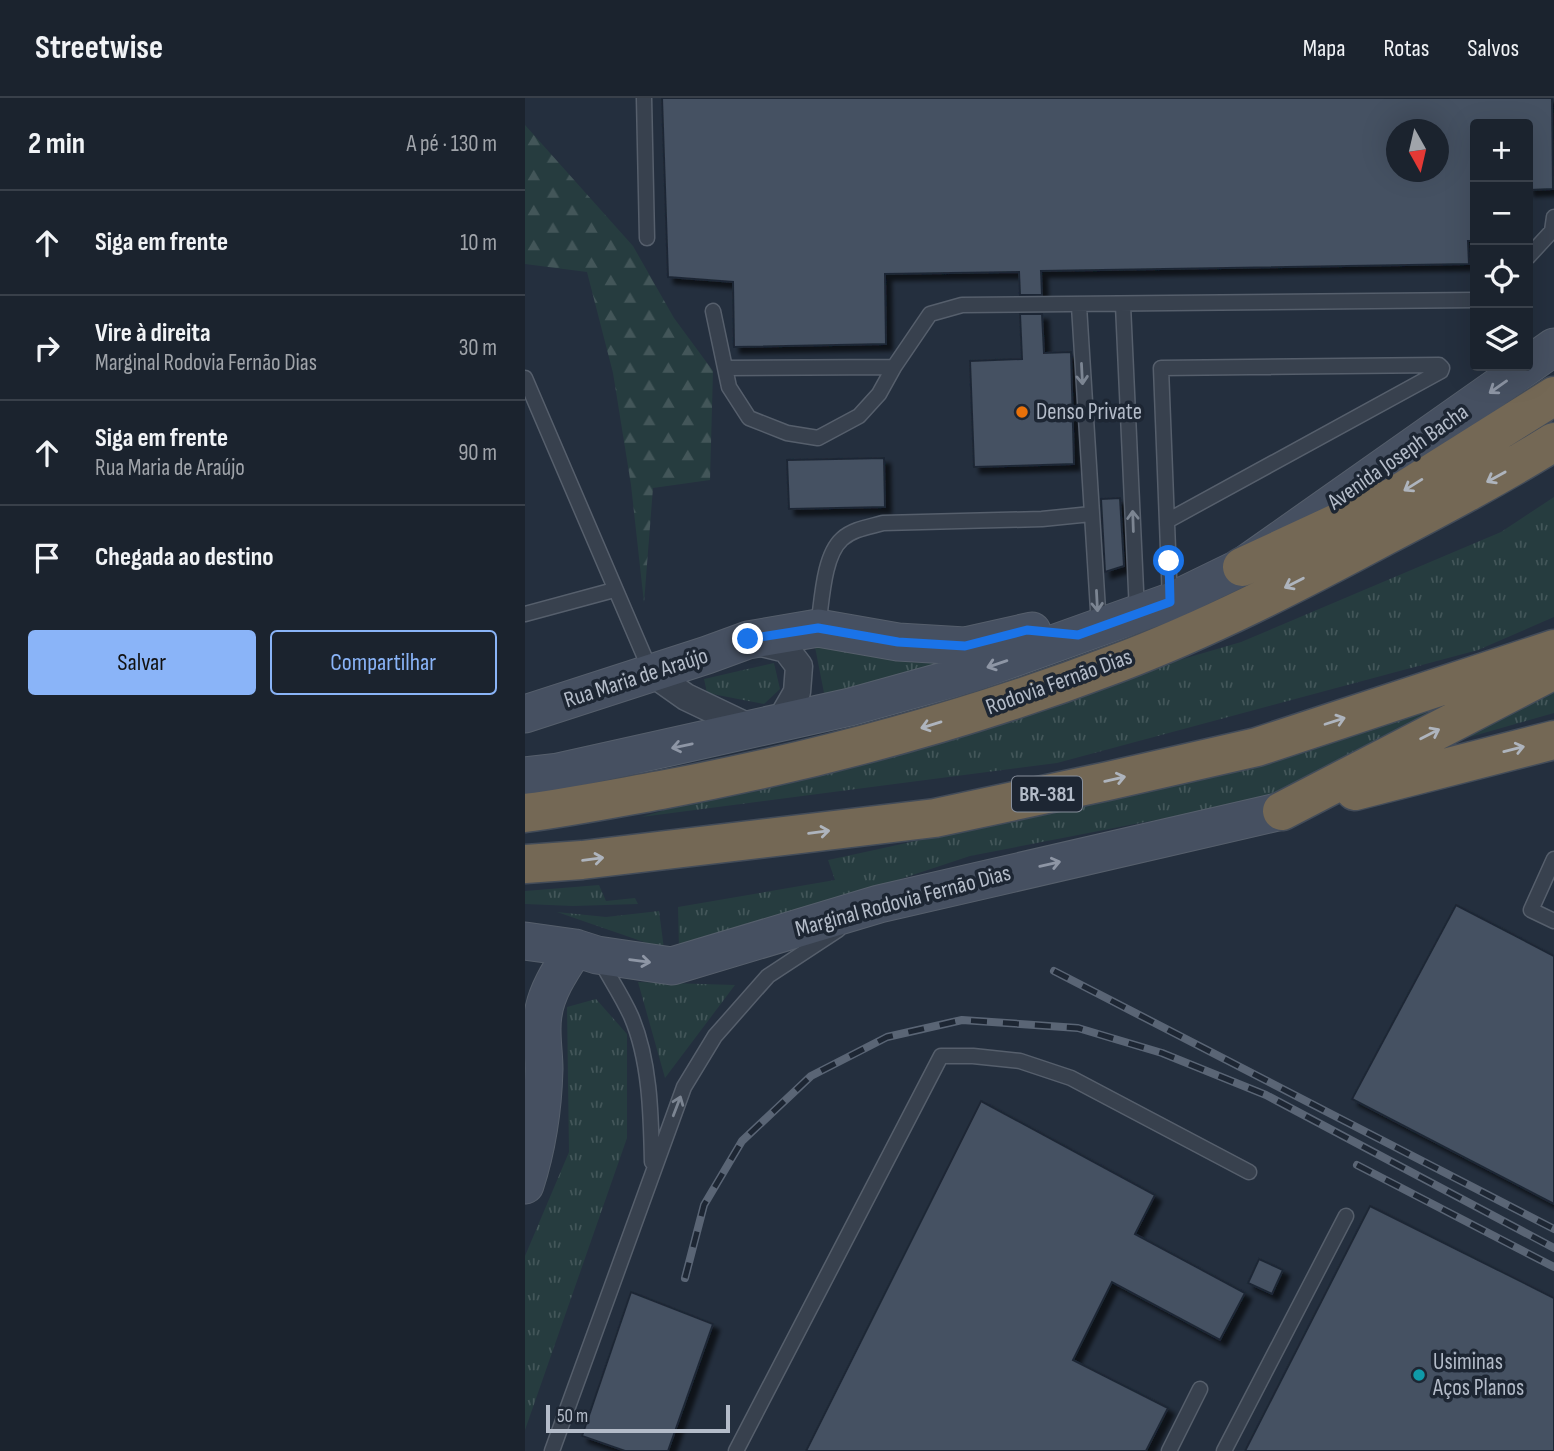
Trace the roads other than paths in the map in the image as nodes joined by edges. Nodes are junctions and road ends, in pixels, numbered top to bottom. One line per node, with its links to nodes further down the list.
1 (644, 98): 3 (lane)
2 (1554, 217): 4 (lane)
3 (647, 238)
4 (1533, 252)
5 (1470, 300): 6 (lane)
6 (1123, 305): 7 (lane); 20 (lane, one-way to 6)
7 (1079, 306): 10 (lane); 15 (lane, one-way to 15)
8 (713, 311): 11 (lane)
9 (1554, 347): 17 (main road, Avenida Joseph Bacha, one-way to 17)
10 (894, 367): 11 (lane); 11 (lane)
11 (725, 368)
12 (525, 378): 18 (lane)
13 (1554, 396): 17 (highway, one-way to 17)
14 (1554, 442): 33 (highway, Rodovia Fernão Dias, one-way to 33)
15 (1091, 514): 22 (lane); 23 (lane, one-way to 23)
16 (1167, 521): 16 (lane); 19 (lane)
17 (1242, 567): 19 (main road)
18 (614, 590): 21 (lane); 27 (lane)
19 (1170, 602): 20 (main road)
20 (1137, 613): 23 (main road)
21 (525, 614)
22 (818, 628): 23 (main road, Rua Maria de Araújo); 24 (main road, Rua Maria de Araújo)
23 (1088, 631): 29 (main road, one-way to 29)
24 (748, 639): 27 (main road, Rua Maria de Araújo); 29 (street)
25 (1554, 649): 35 (highway, BR-381, one-way to 25)
26 (1554, 670): 32 (highway, one-way to 26)
27 (652, 673): 28 (main road, Rua Maria de Araújo); 29 (street)
28 (525, 714)
29 (767, 727): 31 (main road, one-way to 31)
30 (1554, 740): 32 (highway, one-way to 30)
31 (525, 776)
32 (1282, 811): 36 (main road, Marginal Rodovia Fernão Dias, one-way to 32)
33 (525, 813)
34 (1554, 859): 37 (lane)
35 (525, 864)
36 (879, 904): 39 (main road, Marginal Rodovia Fernão Dias, one-way to 36); 42 (lane, one-way to 36)
37 (1554, 921)
38 (525, 941): 39 (main road, Marginal Rodovia Fernão Dias)
39 (586, 951): 41 (main road); 42 (lane)
40 (525, 979): 41 (main road)
41 (543, 1014): 44 (main road)
42 (652, 1170): 47 (lane)
43 (1249, 1172): 48 (lane)
44 (525, 1185)
45 (1346, 1216): 50 (lane)
46 (1200, 1389): 49 (lane)
47 (552, 1451)
48 (736, 1451)
49 (1169, 1451)
50 (1224, 1451)

